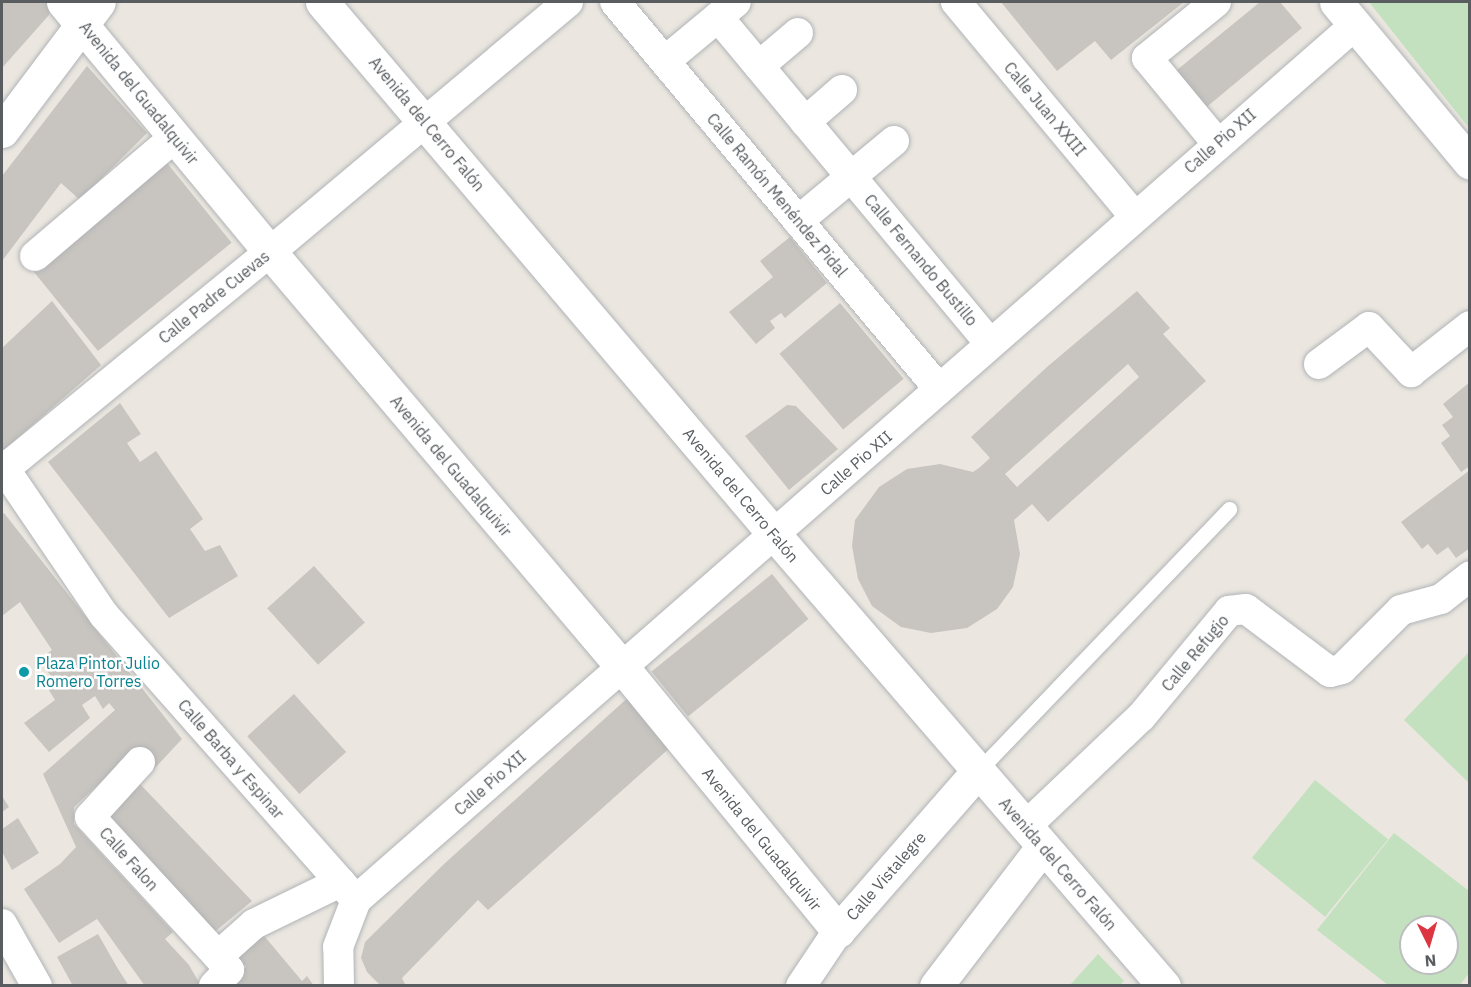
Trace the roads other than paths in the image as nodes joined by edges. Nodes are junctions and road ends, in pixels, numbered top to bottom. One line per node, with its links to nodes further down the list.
1 (322, 2): 13 (street, Avenida del Cerro Falón)
2 (568, 2): 13 (street, Calle Padre Cuevas)
3 (615, 2): 10 (street, Calle Ramón Menéndez Pidal)
4 (956, 2): 21 (street, Calle Juan XXIII)
5 (1216, 2): 18 (street)
6 (81, 9): 15 (street); 16 (street, Avenida del Guadalquivir)
7 (727, 9): 10 (street, Calle Fernando Bustillo); 11 (street, Calle Fernando Bustillo)
8 (1345, 13): 18 (street, Calle Pio XII); 19 (street)
9 (798, 33): 11 (street)
10 (665, 61): 22 (street, Calle Ramón Menéndez Pidal)
11 (759, 66): 14 (street, Calle Fernando Bustillo)
12 (842, 90): 14 (street)
13 (424, 121): 23 (street, Calle Padre Cuevas); 31 (street, Avenida del Cerro Falón)
14 (805, 122): 20 (street, Calle Fernando Bustillo)
15 (2, 131)
16 (175, 137): 23 (street, Avenida del Guadalquivir); 24 (street)
17 (894, 141): 20 (street)
18 (1217, 143): 21 (street, Calle Pio XII)
19 (1470, 163)
20 (851, 177): 22 (street); 26 (street, Calle Fernando Bustillo)
21 (1134, 216): 26 (street, Calle Pio XII)
22 (798, 221): 28 (street, Calle Ramón Menéndez Pidal)
23 (270, 252): 29 (street, Calle Padre Cuevas); 33 (street, Avenida del Guadalquivir)
24 (35, 256)
25 (1470, 326): 27 (street)
26 (990, 344): 28 (street, Calle Pio XII)
27 (1319, 364)
28 (939, 389): 31 (street, Calle Pio XII)
29 (2, 468): 37 (street, Calle Barba y Espinar)
30 (1229, 509): 35 (lane)
31 (774, 534): 33 (street, Calle Pio XII); 35 (street, Avenida del Cerro Falón)
32 (1470, 576): 36 (street, Calle Refugio)
33 (623, 668): 37 (street, Calle Pio XII); 39 (street, Avenida del Guadalquivir)
34 (140, 762): 40 (street, Calle Falon)
35 (978, 771): 36 (street, Avenida del Cerro Falón); 39 (street, Calle Vistalegre)
36 (1034, 836): 45 (street); 46 (street, Avenida del Cerro Falón)
37 (348, 891): 40 (street); 43 (street)
38 (2, 924): 41 (street)
39 (837, 931): 44 (street, Calle Vistalegre)
40 (218, 956): 42 (street)
41 (37, 986)
42 (214, 986)
43 (339, 986)
44 (801, 986)
45 (936, 986)
46 (1164, 986)

